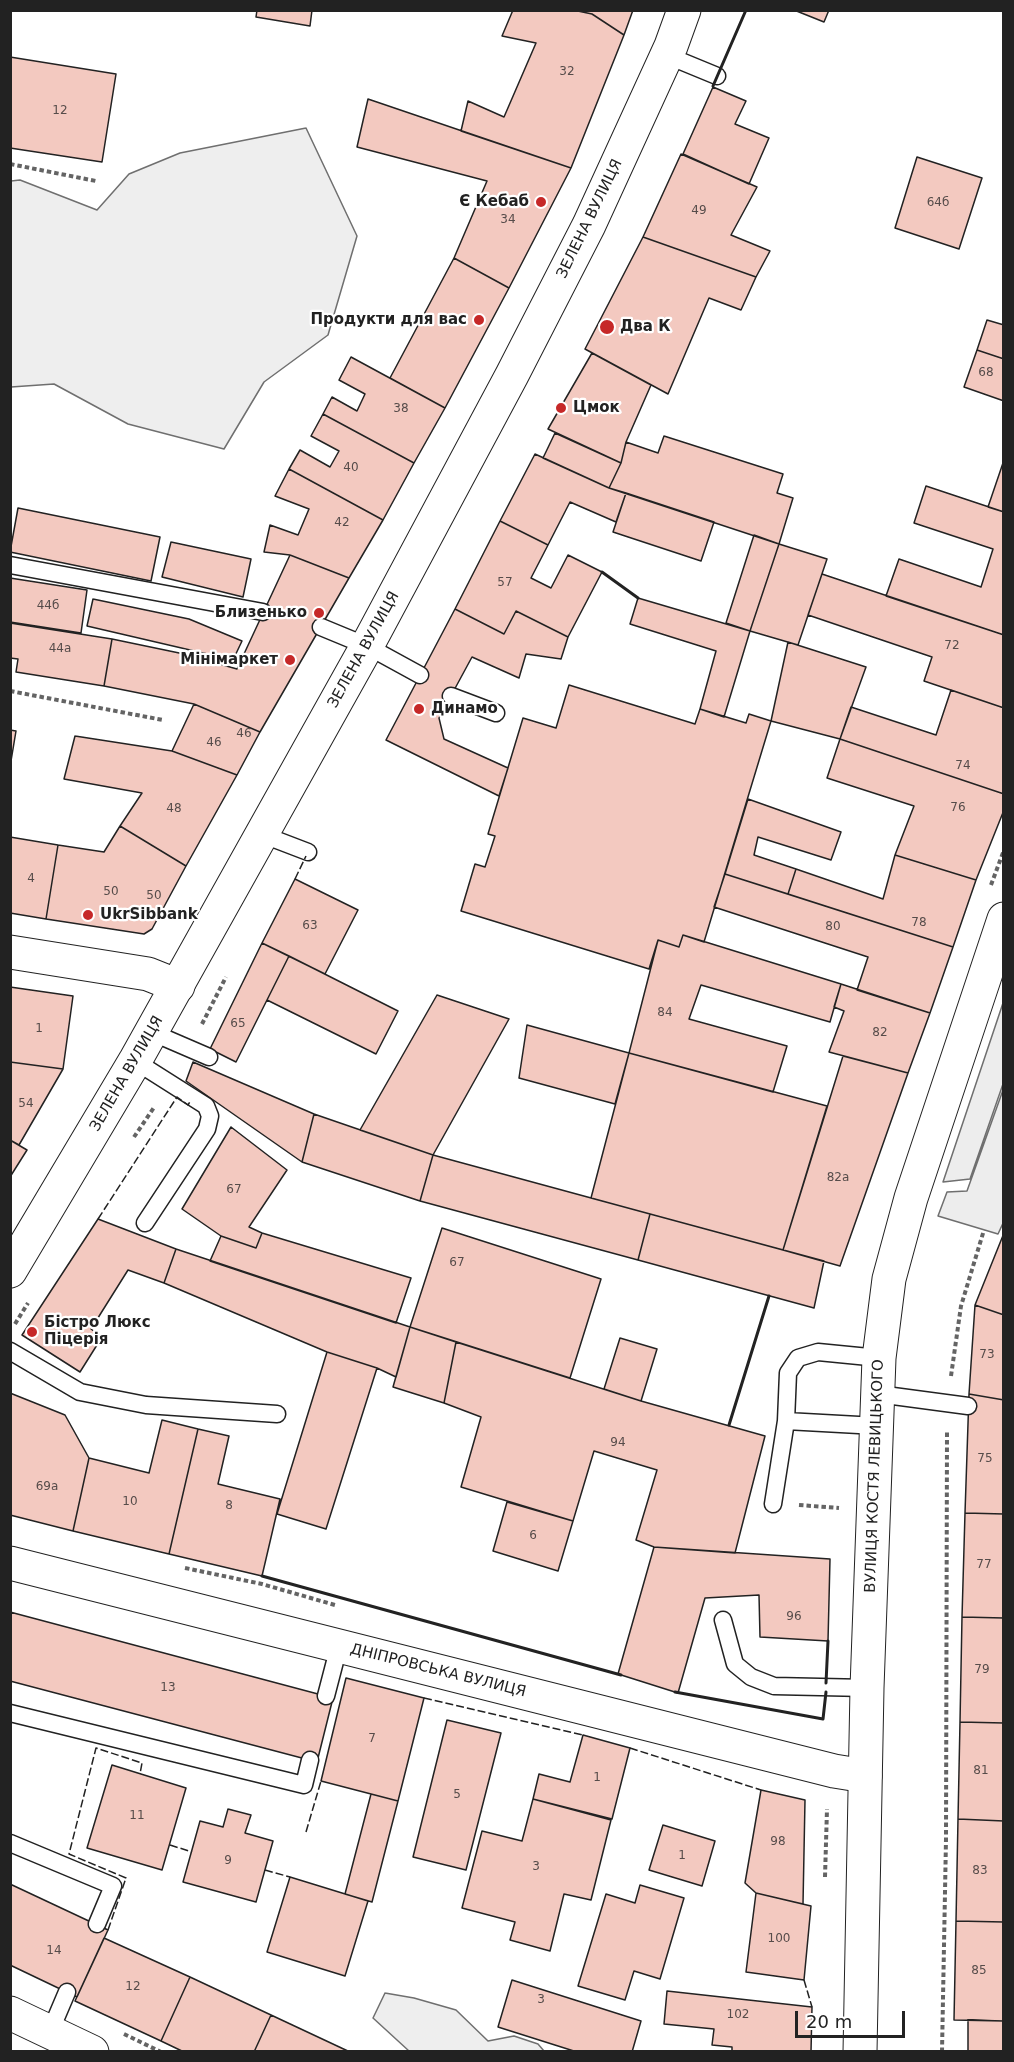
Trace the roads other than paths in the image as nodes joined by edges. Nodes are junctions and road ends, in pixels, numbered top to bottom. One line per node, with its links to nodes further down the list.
1 (684, 10): 2 (main road, ЗЕЛЕНА ВУЛИЦЯ)
2 (666, 55): 3 (lane); 7 (main road, ЗЕЛЕНА ВУЛИЦЯ)
3 (717, 76)
4 (10, 565): 5 (lane)
5 (264, 612)
6 (321, 627): 7 (lane)
7 (367, 646): 8 (lane); 11 (main road, ЗЕЛЕНА ВУЛИЦЯ)
8 (420, 675)
9 (451, 696): 10 (lane)
10 (496, 713)
11 (261, 834): 12 (lane); 15 (main road, ЗЕЛЕНА ВУЛИЦЯ)
12 (308, 852)
13 (1004, 918): 22 (main road, ВУЛИЦЯ КОСТЯ ЛЕВИЦЬКОГО)
14 (10, 952): 15 (main road)
15 (178, 986): 16 (main road, ЗЕЛЕНА ВУЛИЦЯ)
16 (151, 1032): 17 (lane); 18 (main road, ЗЕЛЕНА ВУЛИЦЯ)
17 (209, 1057)
18 (135, 1061): 19 (lane); 20 (main road, ЗЕЛЕНА ВУЛИЦЯ)
19 (145, 1223)
20 (10, 1271)
21 (10, 1351): 25 (lane)
22 (879, 1358): 23 (main road, ВУЛИЦЯ КОСТЯ ЛЕВИЦЬКОГО); 26 (lane)
23 (878, 1394): 24 (lane); 27 (main road, ВУЛИЦЯ КОСТЯ ЛЕВИЦЬКОГО)
24 (968, 1406)
25 (277, 1414)
26 (786, 1421): 27 (lane); 28 (lane)
27 (877, 1426): 32 (main road, ВУЛИЦЯ КОСТЯ ЛЕВИЦЬКОГО)
28 (773, 1504)
29 (10, 1563): 31 (main road, ДНІПРОВСЬКА ВУЛИЦЯ)
30 (723, 1620): 32 (lane)
31 (339, 1646): 33 (lane); 36 (main road, ДНІПРОВСЬКА ВУЛИЦЯ)
32 (867, 1688): 36 (main road, ВУЛИЦЯ КОСТЯ ЛЕВИЦЬКОГО)
33 (326, 1696)
34 (10, 1713): 35 (lane)
35 (310, 1760)
36 (865, 1776): 43 (main road, ВУЛИЦЯ КОСТЯ ЛЕВИЦЬКОГО)
37 (10, 1844): 38 (lane)
38 (97, 1924)
39 (67, 1992): 41 (lane)
40 (10, 2013): 41 (main road)
41 (50, 2032): 42 (main road)
42 (92, 2052)
43 (860, 2052)

